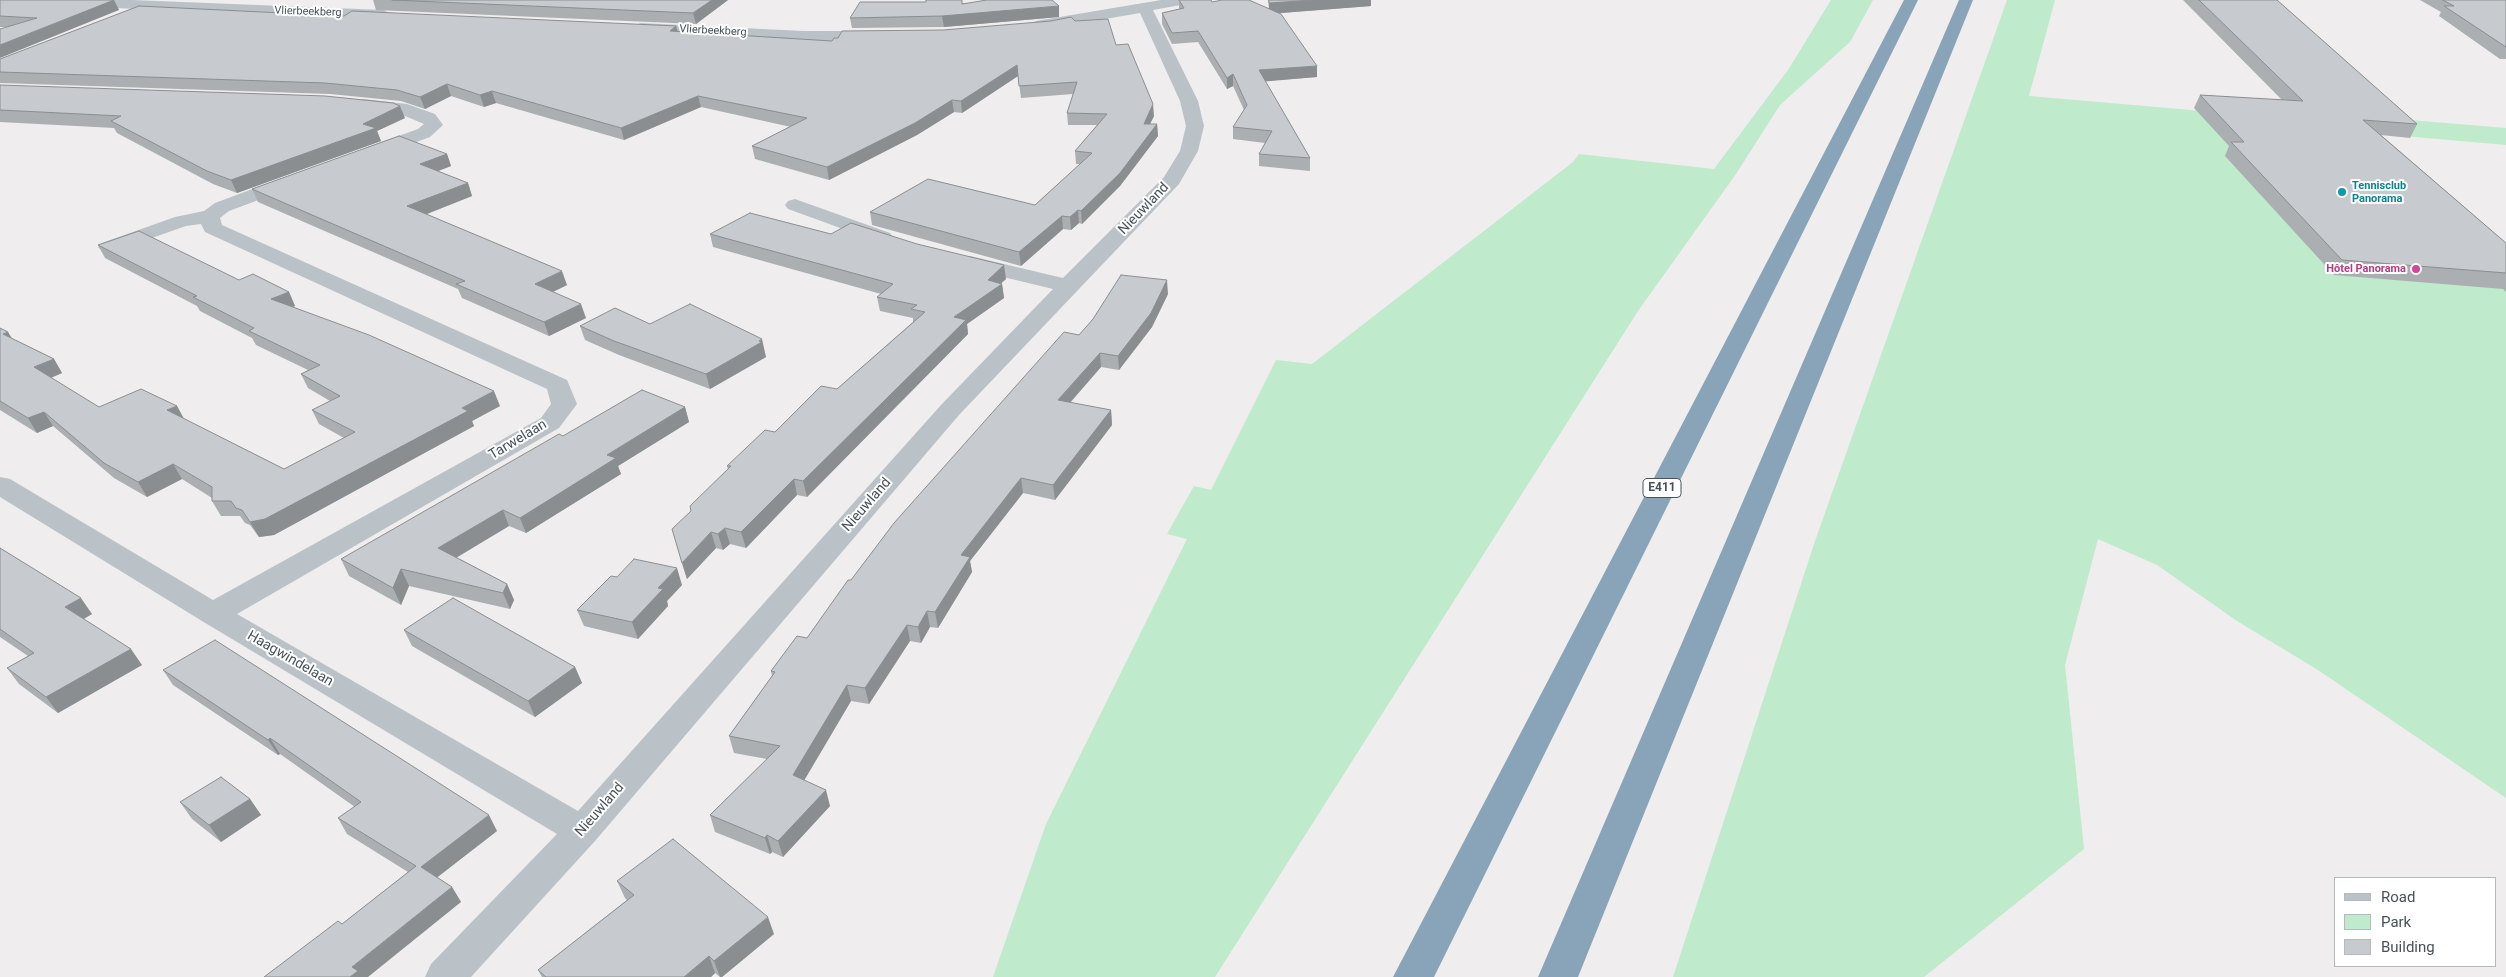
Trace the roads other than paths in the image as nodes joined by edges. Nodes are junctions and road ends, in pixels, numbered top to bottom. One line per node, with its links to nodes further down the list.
1 (26, 0): 5 (street, Vlierbeekberg)
2 (1187, 0): 6 (street)
3 (1912, 0): 25 (highway, E411)
4 (1966, 0): 26 (highway)
5 (152, 6): 7 (street, Vlierbeekberg); 8 (street)
6 (1145, 8): 10 (street); 20 (street, Nieuwland)
7 (403, 16)
8 (124, 18)
9 (626, 27): 11 (street, Vlierbeekberg)
10 (1024, 28)
11 (890, 36)
12 (348, 103): 13 (street)
13 (351, 160)
14 (305, 176): 16 (street)
15 (795, 205): 17 (street)
16 (210, 216): 18 (street); 22 (street, Tarwelaan)
17 (901, 243)
18 (108, 247)
19 (946, 256): 20 (street)
20 (1068, 286): 23 (street, Nieuwland)
21 (0, 485): 22 (street, Haagwindelaan)
22 (213, 614): 23 (street, Haagwindelaan)
23 (582, 831): 24 (street, Nieuwland)
24 (445, 977)
25 (1413, 977)
26 (1558, 977)

